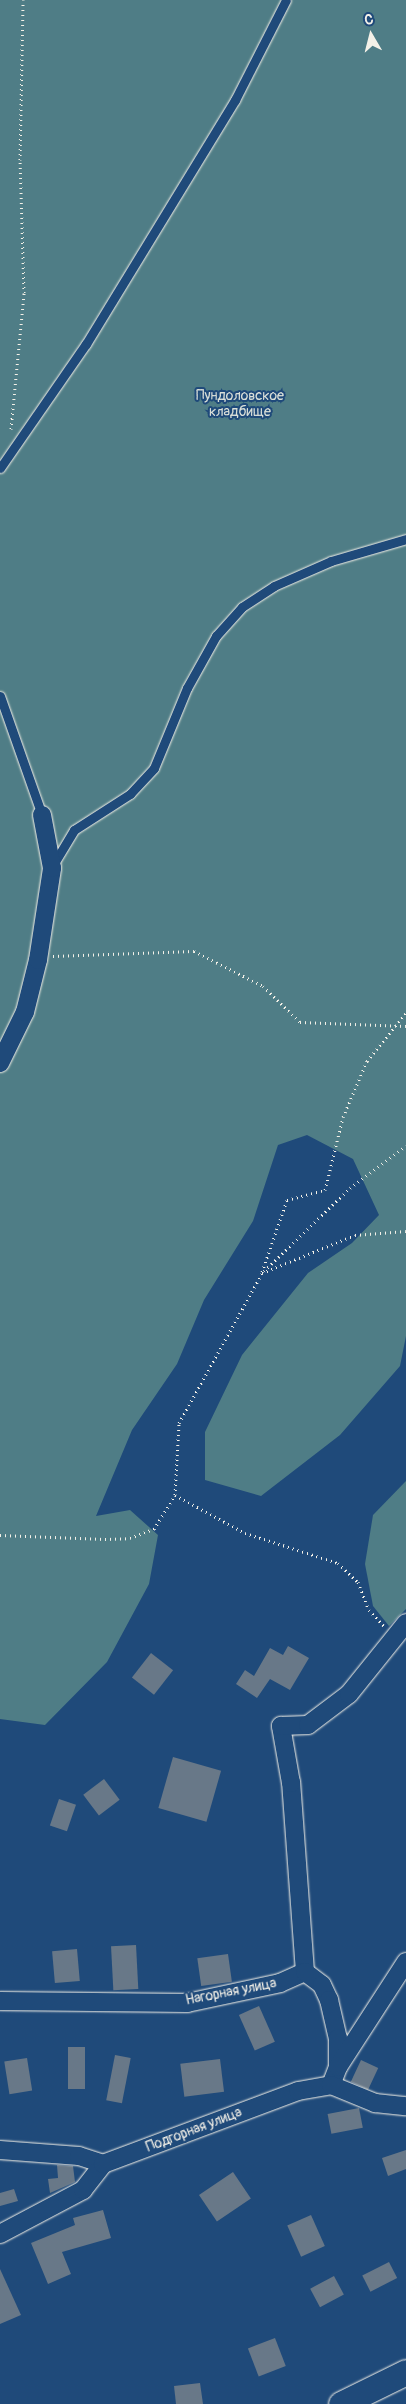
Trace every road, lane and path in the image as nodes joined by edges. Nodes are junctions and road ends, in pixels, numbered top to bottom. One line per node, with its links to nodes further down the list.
1 (23, 0): 3 (path)
2 (286, 0): 3 (lane)
3 (9, 449): 4 (lane)
4 (0, 468)
5 (406, 539): 8 (lane)
6 (0, 696): 7 (lane)
7 (42, 816): 8 (street)
8 (52, 868): 9 (street)
9 (38, 960): 11 (path); 13 (street)
10 (406, 1013): 11 (path)
11 (395, 1023): 12 (path); 16 (path)
12 (406, 1026)
13 (0, 1063)
14 (406, 1146): 16 (path)
15 (406, 1231): 16 (path)
16 (262, 1273): 17 (path)
17 (175, 1495): 18 (path); 20 (path)
18 (0, 1535)
19 (406, 1623): 20 (street)
20 (393, 1637): 22 (street)
21 (406, 1962): 24 (street)
22 (305, 1972): 23 (street, Нагорная улица); 24 (street)
23 (0, 2002)
24 (338, 2067): 25 (street)
25 (330, 2085): 26 (street); 28 (street, Подгорная улица)
26 (406, 2106)
27 (0, 2150): 28 (street)
28 (103, 2164): 29 (street)
29 (0, 2234)
30 (406, 2372): 31 (street)
31 (341, 2404)

